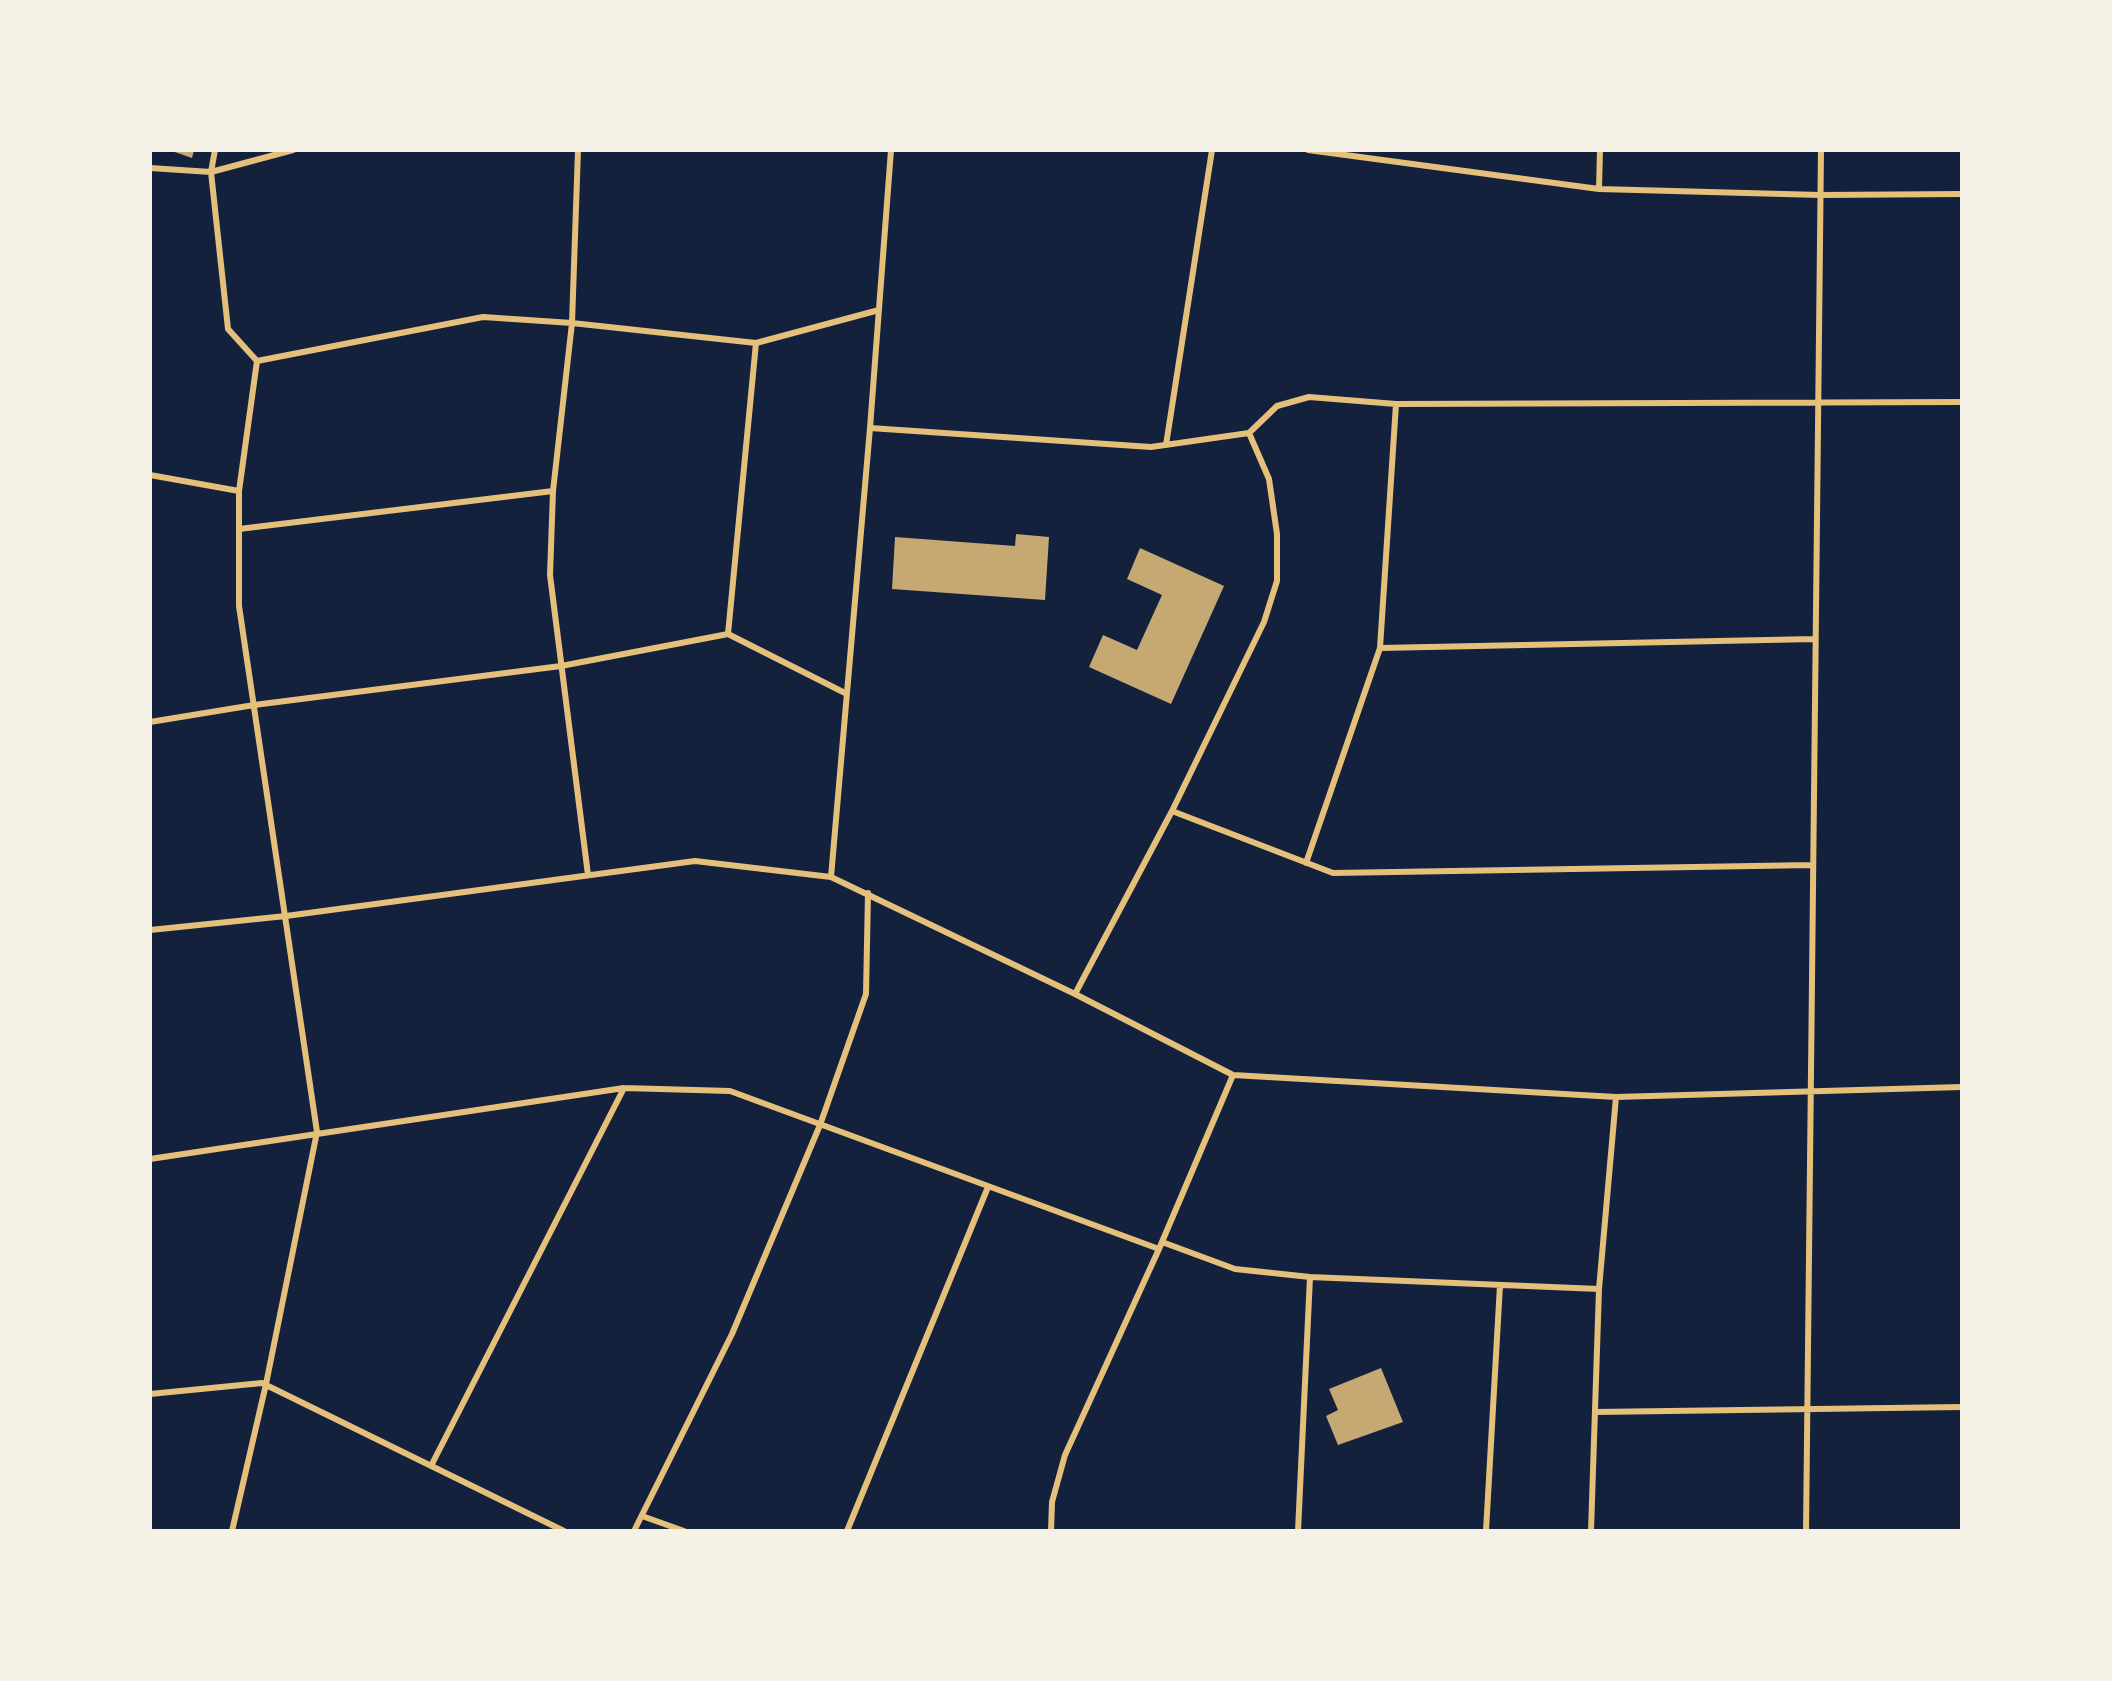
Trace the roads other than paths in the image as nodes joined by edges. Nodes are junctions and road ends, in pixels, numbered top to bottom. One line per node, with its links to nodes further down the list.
1 (215, 150): 10 (street)
2 (293, 150): 10 (street)
3 (578, 150): 15 (street)
4 (891, 150): 14 (street)
5 (1212, 150): 23 (street)
6 (1308, 150): 11 (street)
7 (1600, 150): 11 (street)
8 (1821, 150): 13 (street)
9 (150, 168): 10 (street)
10 (212, 172): 17 (street)
11 (1599, 189): 13 (street)
12 (1962, 194): 13 (street)
13 (1820, 195): 20 (street)
14 (879, 310): 16 (street); 21 (street)
15 (572, 323): 16 (street); 17 (street); 26 (street)
16 (756, 343): 28 (street)
17 (257, 362): 25 (street)
18 (1962, 402): 20 (street)
19 (1396, 404): 20 (street); 22 (street); 30 (street)
20 (1818, 405): 29 (street)
21 (870, 428): 23 (street); 32 (street)
22 (1249, 432): 23 (street); 35 (street)
23 (1166, 445)
24 (150, 475): 25 (street)
25 (239, 491): 27 (street)
26 (553, 491): 27 (street); 31 (street)
27 (239, 529): 33 (street)
28 (728, 634): 31 (street); 32 (street)
29 (1815, 639): 30 (street); 37 (street)
30 (1380, 648): 36 (street)
31 (561, 666): 33 (street); 38 (street)
32 (845, 693): 39 (street)
33 (254, 705): 34 (street); 41 (street)
34 (150, 722)
35 (1172, 811): 36 (street); 43 (street)
36 (1306, 863): 37 (street)
37 (1813, 865): 47 (street)
38 (588, 875): 39 (street); 41 (street)
39 (831, 877): 40 (street)
40 (868, 893): 43 (street); 49 (street)
41 (286, 915): 42 (street); 50 (street)
42 (150, 930)
43 (1076, 994): 44 (street)
44 (1233, 1075): 48 (street); 53 (street)
45 (1962, 1087): 47 (street)
46 (624, 1088): 49 (street); 50 (street); 63 (street)
47 (1810, 1092): 48 (street); 61 (street)
48 (1616, 1097): 57 (street)
49 (820, 1125): 52 (street); 64 (street)
50 (316, 1132): 51 (street); 58 (street)
51 (150, 1159)
52 (988, 1186): 54 (street); 69 (street)
53 (1162, 1242): 54 (street); 55 (street)
54 (1159, 1249): 70 (street)
55 (1310, 1277): 56 (street); 71 (street)
56 (1500, 1285): 57 (street); 72 (street)
57 (1599, 1289): 62 (street)
58 (266, 1384): 59 (street); 63 (street); 65 (street)
59 (150, 1394)
60 (1962, 1407): 61 (street)
61 (1807, 1410): 62 (street); 74 (street)
62 (1595, 1412): 73 (street)
63 (431, 1466): 66 (street)
64 (642, 1516): 67 (street); 68 (street)
65 (232, 1531)
66 (564, 1531)
67 (634, 1531)
68 (684, 1531)
69 (847, 1531)
70 (1051, 1531)
71 (1298, 1531)
72 (1485, 1531)
73 (1591, 1531)
74 (1806, 1531)

